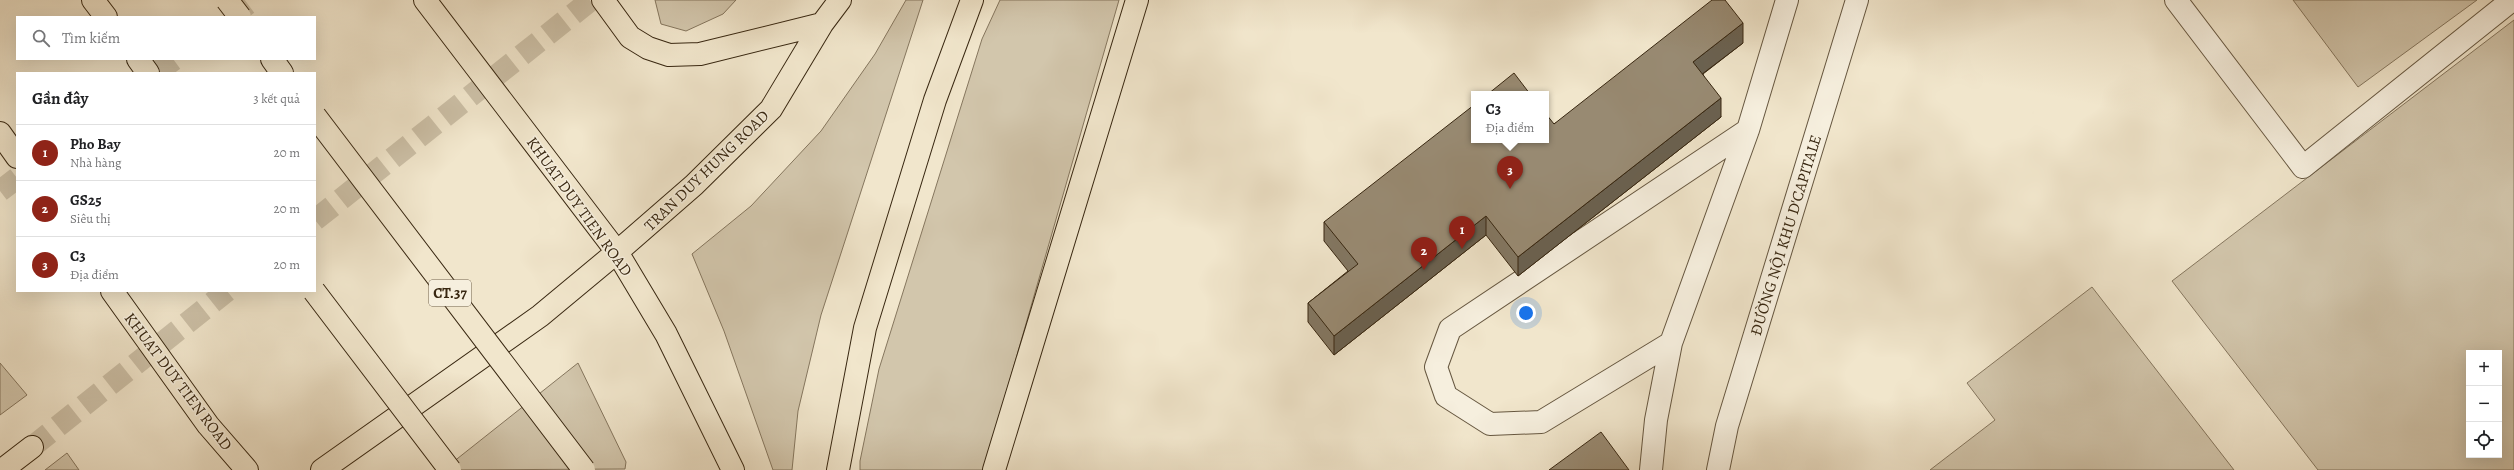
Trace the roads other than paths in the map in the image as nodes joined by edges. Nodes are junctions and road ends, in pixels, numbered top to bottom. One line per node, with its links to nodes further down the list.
1 (93, 0): 12 (main road)
2 (227, 0): 13 (main road, bridge)
3 (425, 0): 23 (main road, KHUAT DUY TIEN ROAD)
4 (603, 0): 14 (main road)
5 (840, 0): 14 (main road, TRAN DUY HUNG ROAD)
6 (972, 0): 34 (main road)
7 (1137, 0): 35 (main road)
8 (1787, 0): 20 (street)
9 (1857, 0): 37 (street, ĐƯỜNG NỘI KHU D'CAPITALE)
10 (2176, 0): 11 (street)
11 (2512, 0)
12 (105, 16)
13 (239, 16)
14 (822, 24): 23 (main road, TRAN DUY HUNG ROAD)
15 (139, 60): 17 (main road)
16 (273, 60): 18 (main road)
17 (147, 72)
18 (281, 72)
19 (316, 117): 32 (main road, CT.37, bridge)
20 (1748, 130): 26 (street); 26 (street)
21 (0, 133): 22 (main road)
22 (16, 155)
23 (617, 252): 30 (main road, TRAN DUY HUNG ROAD); 33 (main road, KHUAT DUY TIEN ROAD)
24 (113, 292): 29 (main road, KHUAT DUY TIEN ROAD)
25 (315, 292): 31 (main road, bridge)
26 (1671, 343): 36 (street)
27 (32, 447): 28 (main road)
28 (2, 470)
29 (247, 470)
30 (322, 470)
31 (450, 470)
32 (584, 470)
33 (733, 470)
34 (838, 470)
35 (994, 470)
36 (1651, 470)
37 (1718, 470)

